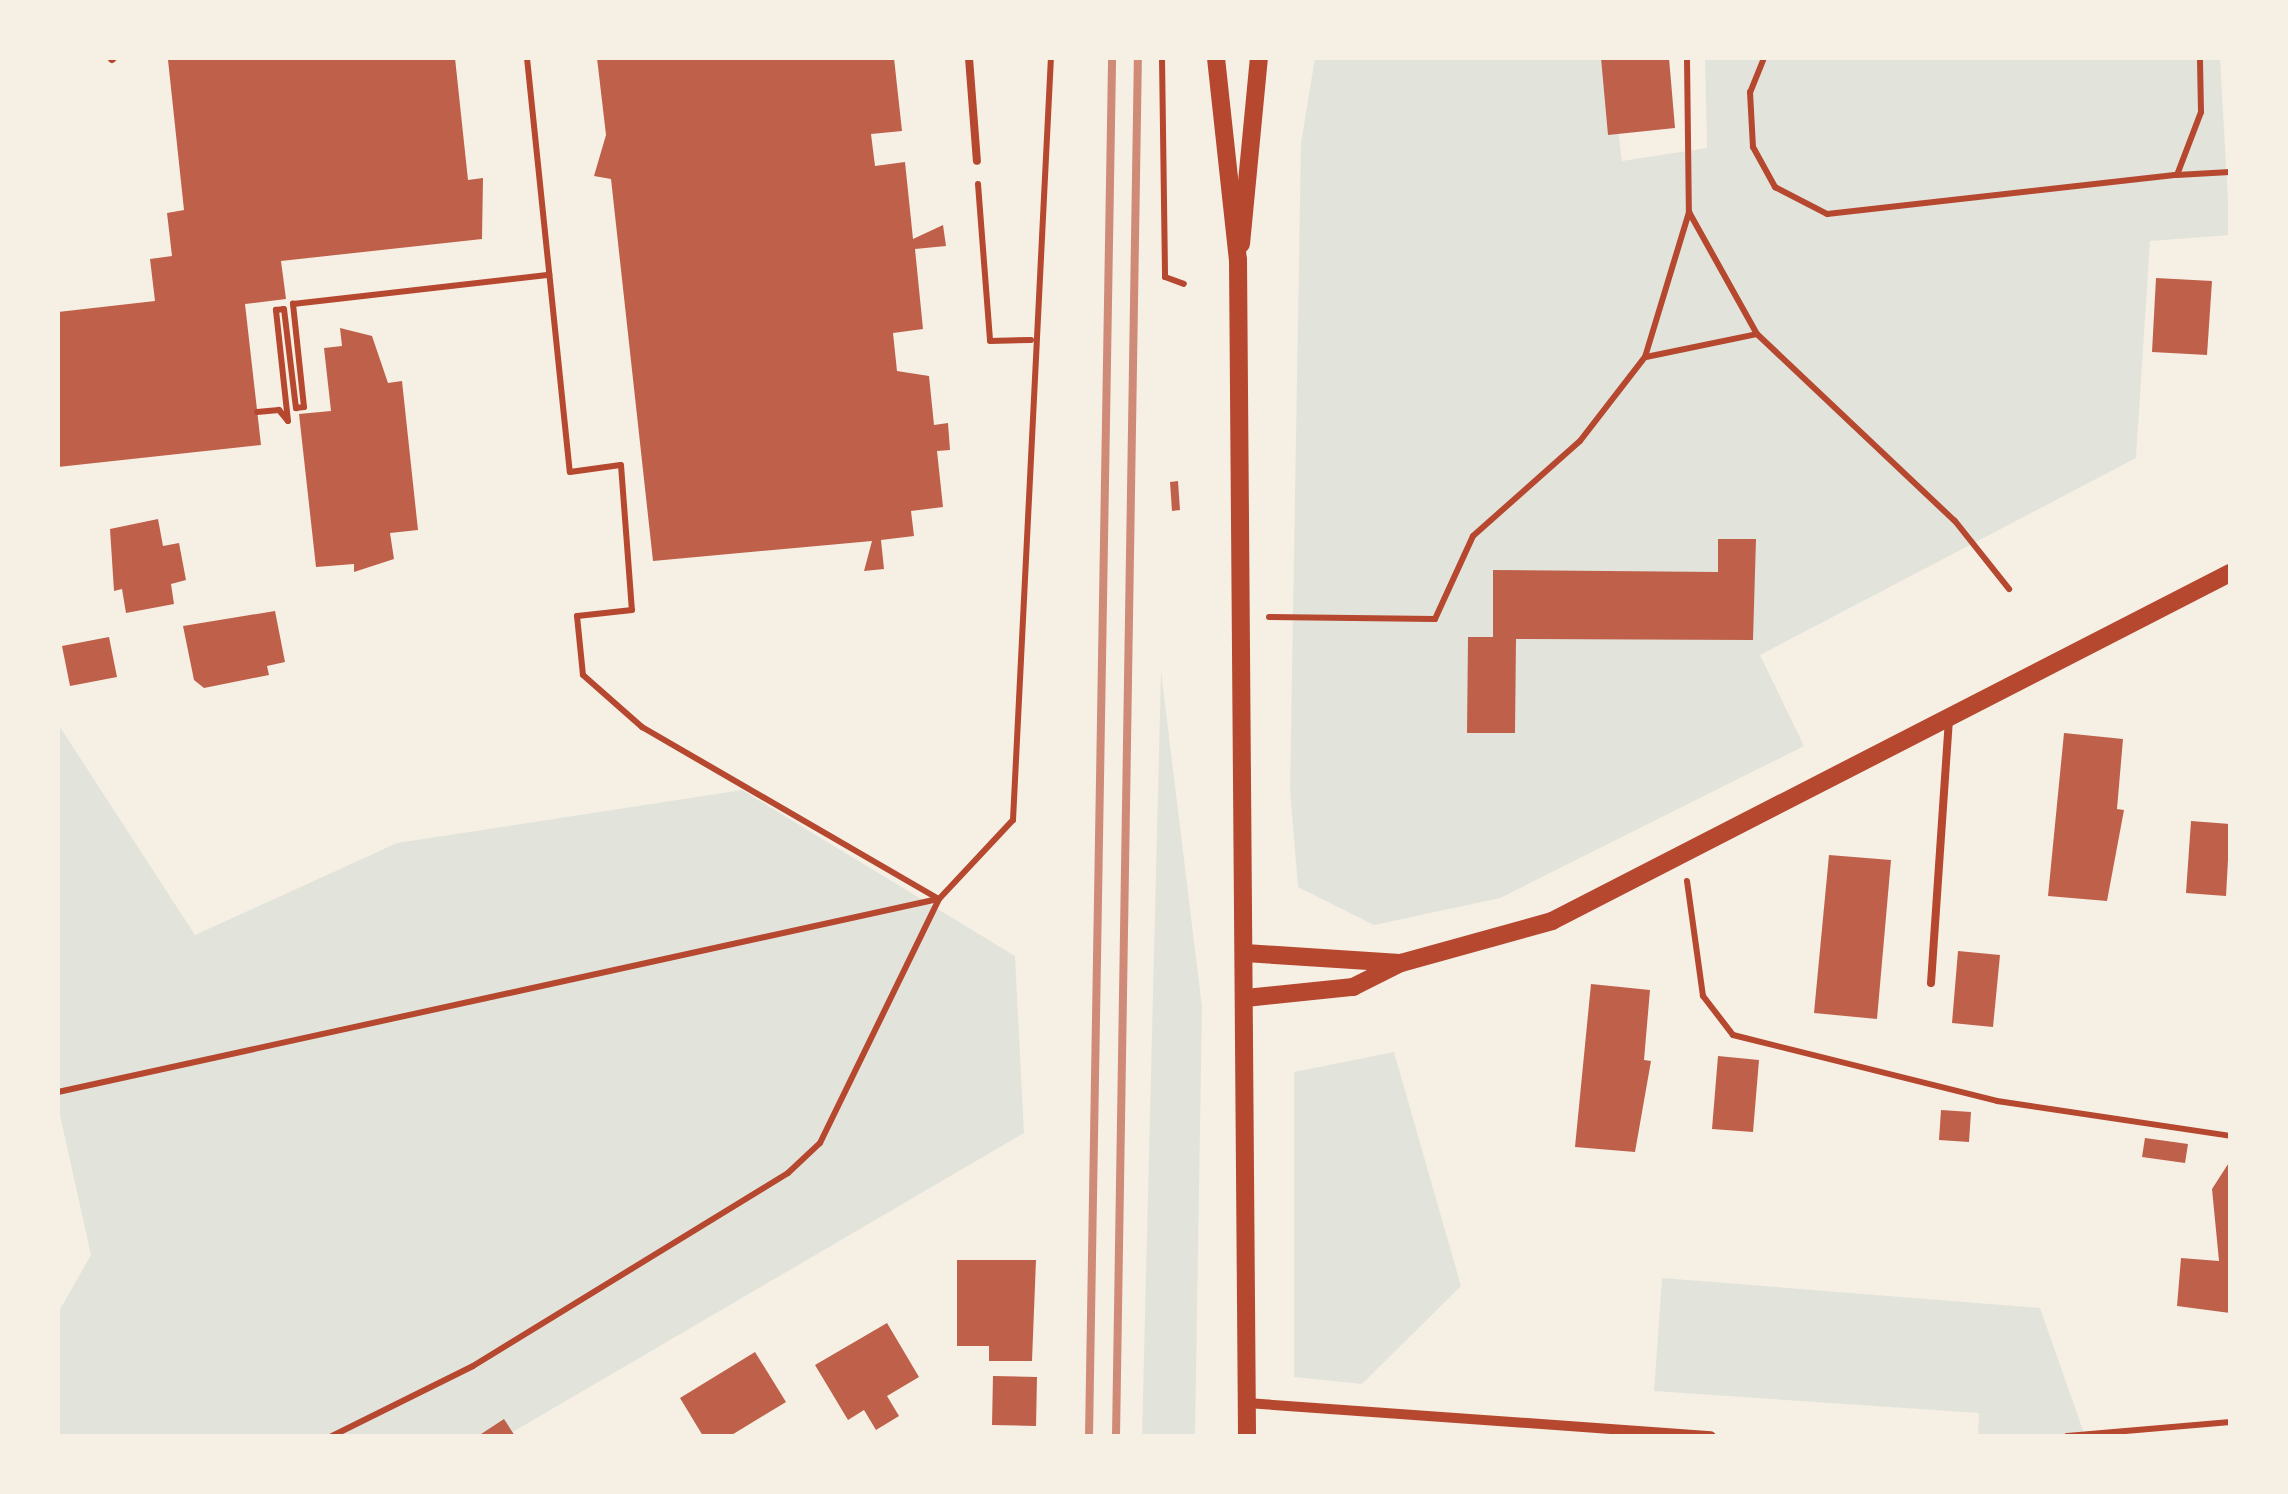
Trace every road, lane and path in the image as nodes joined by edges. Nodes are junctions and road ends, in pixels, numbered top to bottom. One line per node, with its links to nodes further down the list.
1 (527, 58): 15 (path)
2 (970, 58): 10 (lane)
3 (1051, 58): 18 (path)
4 (1162, 58): 16 (path)
5 (1216, 58): 14 (street)
6 (1259, 58): 14 (street)
7 (1687, 58): 13 (path)
8 (1764, 58): 12 (path)
9 (2200, 58): 12 (path)
10 (977, 162): 18 (path)
11 (2230, 172): 12 (path)
12 (2177, 175)
13 (1689, 212): 17 (path); 19 (path)
14 (1238, 260): 23 (street)
15 (549, 274): 20 (path); 26 (path)
16 (1184, 284)
17 (1758, 334): 19 (path); 22 (path)
18 (1031, 340): 26 (path)
19 (1645, 357): 23 (path)
20 (257, 412)
21 (2230, 574): 24 (street)
22 (2009, 589)
23 (1242, 617): 27 (street)
24 (1949, 716): 25 (street); 29 (lane)
25 (1680, 859): 28 (street); 32 (path)
26 (940, 899): 31 (path); 36 (path)
27 (1246, 953): 28 (street); 30 (street)
28 (1401, 963): 30 (street)
29 (1930, 984)
30 (1246, 998): 33 (street)
31 (58, 1092)
32 (2230, 1136)
33 (1247, 1403): 37 (street); 38 (street)
34 (2230, 1422): 35 (path)
35 (2105, 1426): 39 (path); 40 (path)
36 (332, 1436)
37 (1247, 1436)
38 (1711, 1436)
39 (2067, 1436)
40 (2112, 1436)

